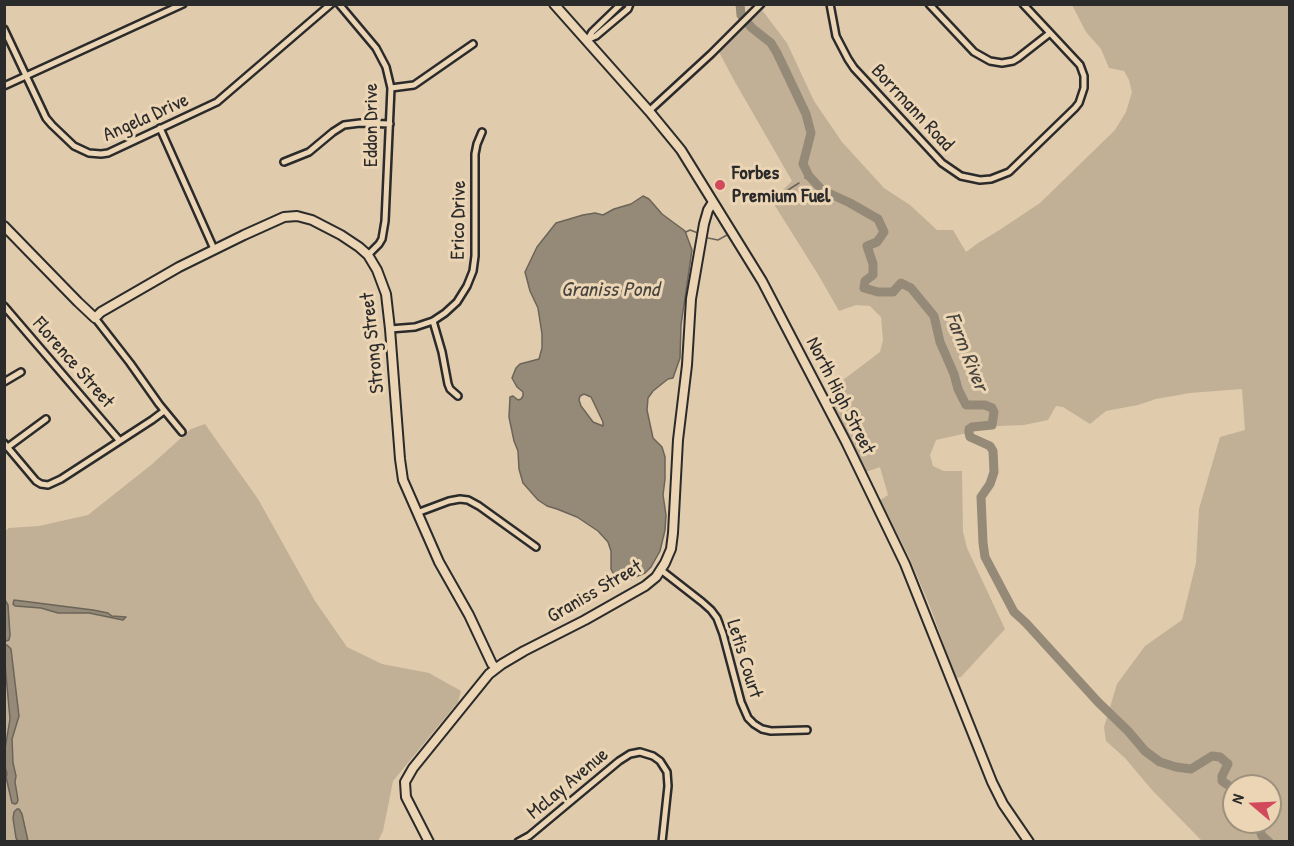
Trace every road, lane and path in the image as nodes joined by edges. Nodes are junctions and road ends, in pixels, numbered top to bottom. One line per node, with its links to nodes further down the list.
1 (183, 4): 15 (street)
2 (331, 4): 20 (street, Angela Drive)
3 (339, 4): 17 (street, Eddon Drive)
4 (554, 4): 13 (street, North High Street)
5 (621, 4): 13 (street)
6 (630, 4): 13 (street)
7 (830, 4): 12 (street, Borrmann Road)
8 (929, 4): 12 (street)
9 (1023, 4): 12 (street, Borrmann Road)
10 (760, 5): 18 (street)
11 (4, 29): 15 (street, Angela Drive)
12 (1050, 33)
13 (587, 40): 18 (street, North High Street)
14 (473, 44): 17 (street)
15 (26, 76): 16 (street); 20 (street, Angela Drive)
16 (4, 86)
17 (391, 88): 19 (street, Eddon Drive)
18 (649, 111): 23 (street, North High Street)
19 (390, 124): 22 (street); 26 (street, Eddon Drive)
20 (160, 129): 25 (street)
21 (482, 132): 29 (street, Erico Drive)
22 (284, 162)
23 (713, 202): 41 (street, Graniss Street); 47 (street, North High Street)
24 (4, 226): 28 (street)
25 (214, 249): 26 (street, Strong Street); 28 (street, Strong Street)
26 (368, 255): 30 (street, Strong Street)
27 (6, 309): 37 (street, Florence Street)
28 (96, 318): 34 (street)
29 (433, 321): 30 (street, Erico Drive); 33 (street)
30 (390, 329): 39 (street, Strong Street)
31 (21, 372): 32 (street)
32 (4, 382)
33 (458, 396)
34 (164, 411): 36 (street); 37 (street)
35 (46, 419): 38 (street)
36 (182, 432)
37 (119, 440): 38 (street)
38 (6, 445)
39 (417, 513): 40 (street); 42 (street, Strong Street)
40 (536, 548)
41 (661, 570): 42 (street, Graniss Street); 43 (street, Letis Court)
42 (496, 668): 44 (street, Graniss Street)
43 (807, 730)
44 (429, 842)
45 (518, 842): 46 (street, McLay Avenue)
46 (662, 842)
47 (1029, 842)

